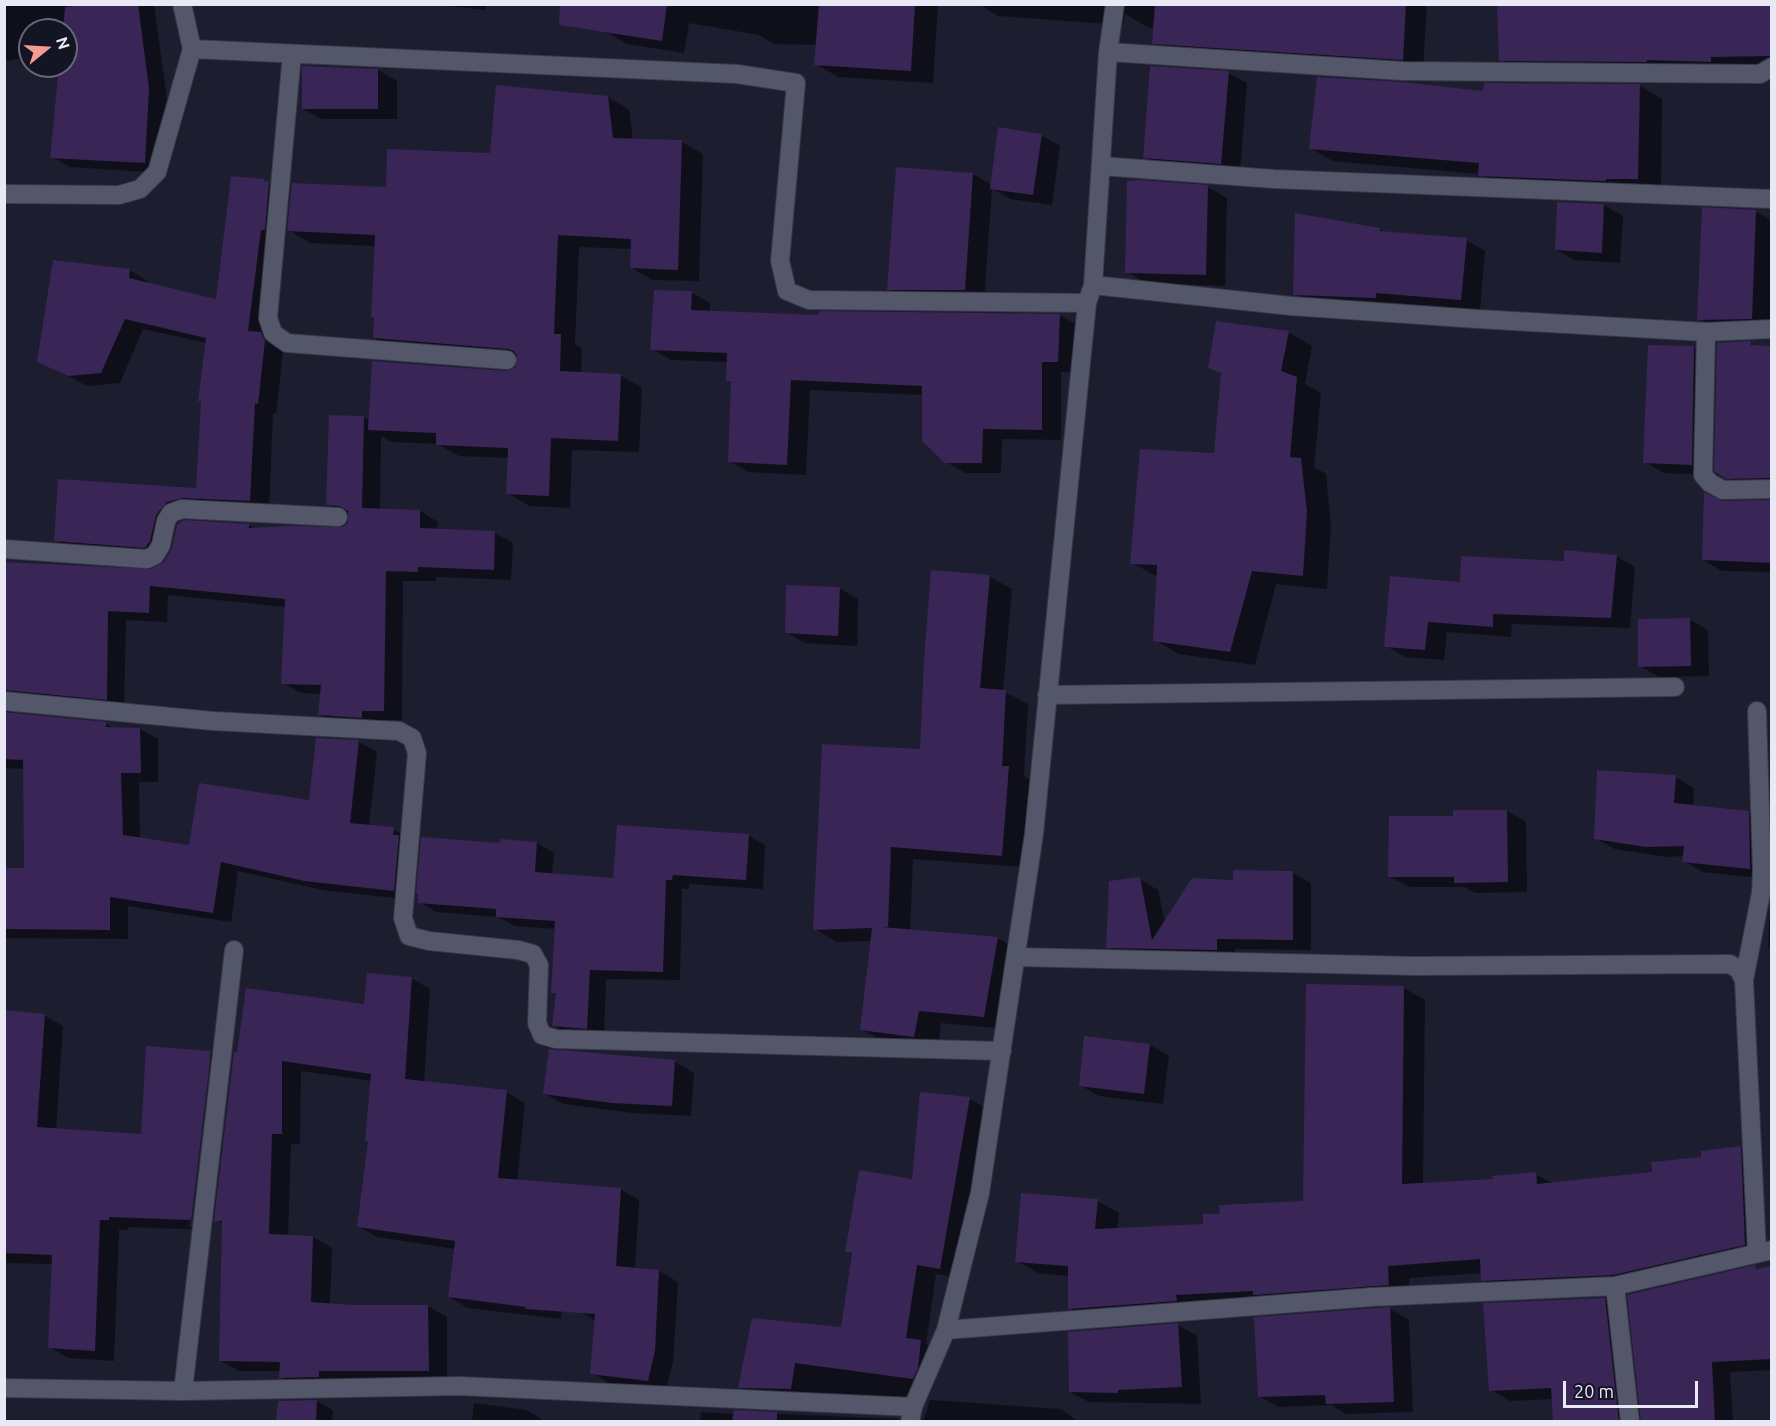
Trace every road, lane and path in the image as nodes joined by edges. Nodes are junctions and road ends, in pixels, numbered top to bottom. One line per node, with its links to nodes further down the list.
1 (182, 4): 3 (street)
2 (1115, 4): 4 (street)
3 (192, 49): 5 (street); 8 (street)
4 (1108, 52): 6 (street); 7 (street)
5 (291, 54): 11 (street); 14 (street)
6 (1772, 67)
7 (1101, 166): 9 (street); 10 (street)
8 (4, 194)
9 (1772, 199)
10 (1093, 285): 11 (street); 13 (street)
11 (1087, 303): 19 (street)
12 (1772, 328): 13 (street)
13 (1706, 332): 15 (street)
14 (507, 360)
15 (1772, 489)
16 (338, 517): 17 (street)
17 (4, 549)
18 (1675, 687): 19 (street)
19 (1047, 695): 23 (street)
20 (4, 701): 25 (street)
21 (1757, 711): 24 (street)
22 (234, 950): 30 (street)
23 (1016, 957): 24 (street); 25 (street)
24 (1744, 980): 26 (street)
25 (1002, 1051): 28 (street)
26 (1765, 1252): 27 (street)
27 (1615, 1286): 28 (street); 32 (street)
28 (946, 1330): 31 (street)
29 (4, 1388): 30 (street)
30 (183, 1391): 31 (street)
31 (911, 1414)
32 (1630, 1422)

